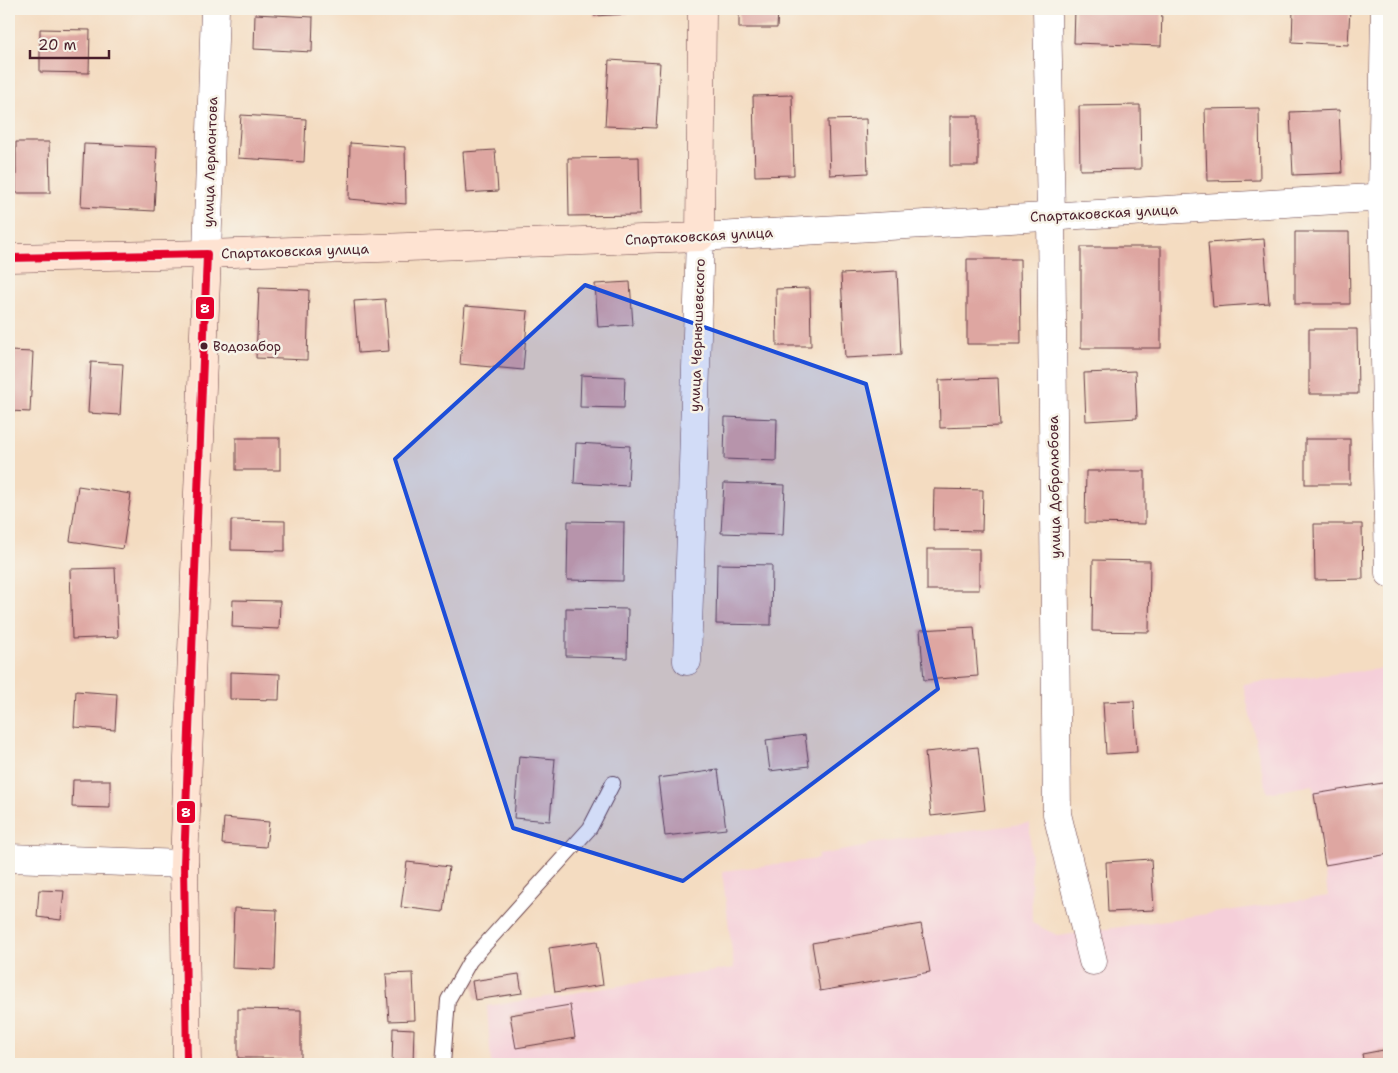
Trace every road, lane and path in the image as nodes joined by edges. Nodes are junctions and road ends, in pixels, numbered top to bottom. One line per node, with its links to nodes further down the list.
1 (215, 9): 8 (street, улица Лермонтова)
2 (702, 9): 7 (street, улица Чернышевского)
3 (1047, 9): 6 (street, улица Добролюбова)
4 (1385, 9): 5 (street)
5 (1386, 197): 6 (street, Спартаковская улица); 10 (street)
6 (1051, 217): 7 (street, Спартаковская улица); 15 (street, улица Добролюбова)
7 (700, 237): 8 (street, Спартаковская улица); 11 (street, улица Чернышевского)
8 (207, 254): 9 (street, Спартаковская улица); 14 (street, улица Лермонтова)
9 (9, 258)
10 (1389, 573)
11 (687, 661)
12 (613, 783): 17 (lane)
13 (9, 858): 14 (street)
14 (184, 864): 16 (street, улица Лермонтова)
15 (1093, 961)
16 (187, 1064)
17 (443, 1064)

